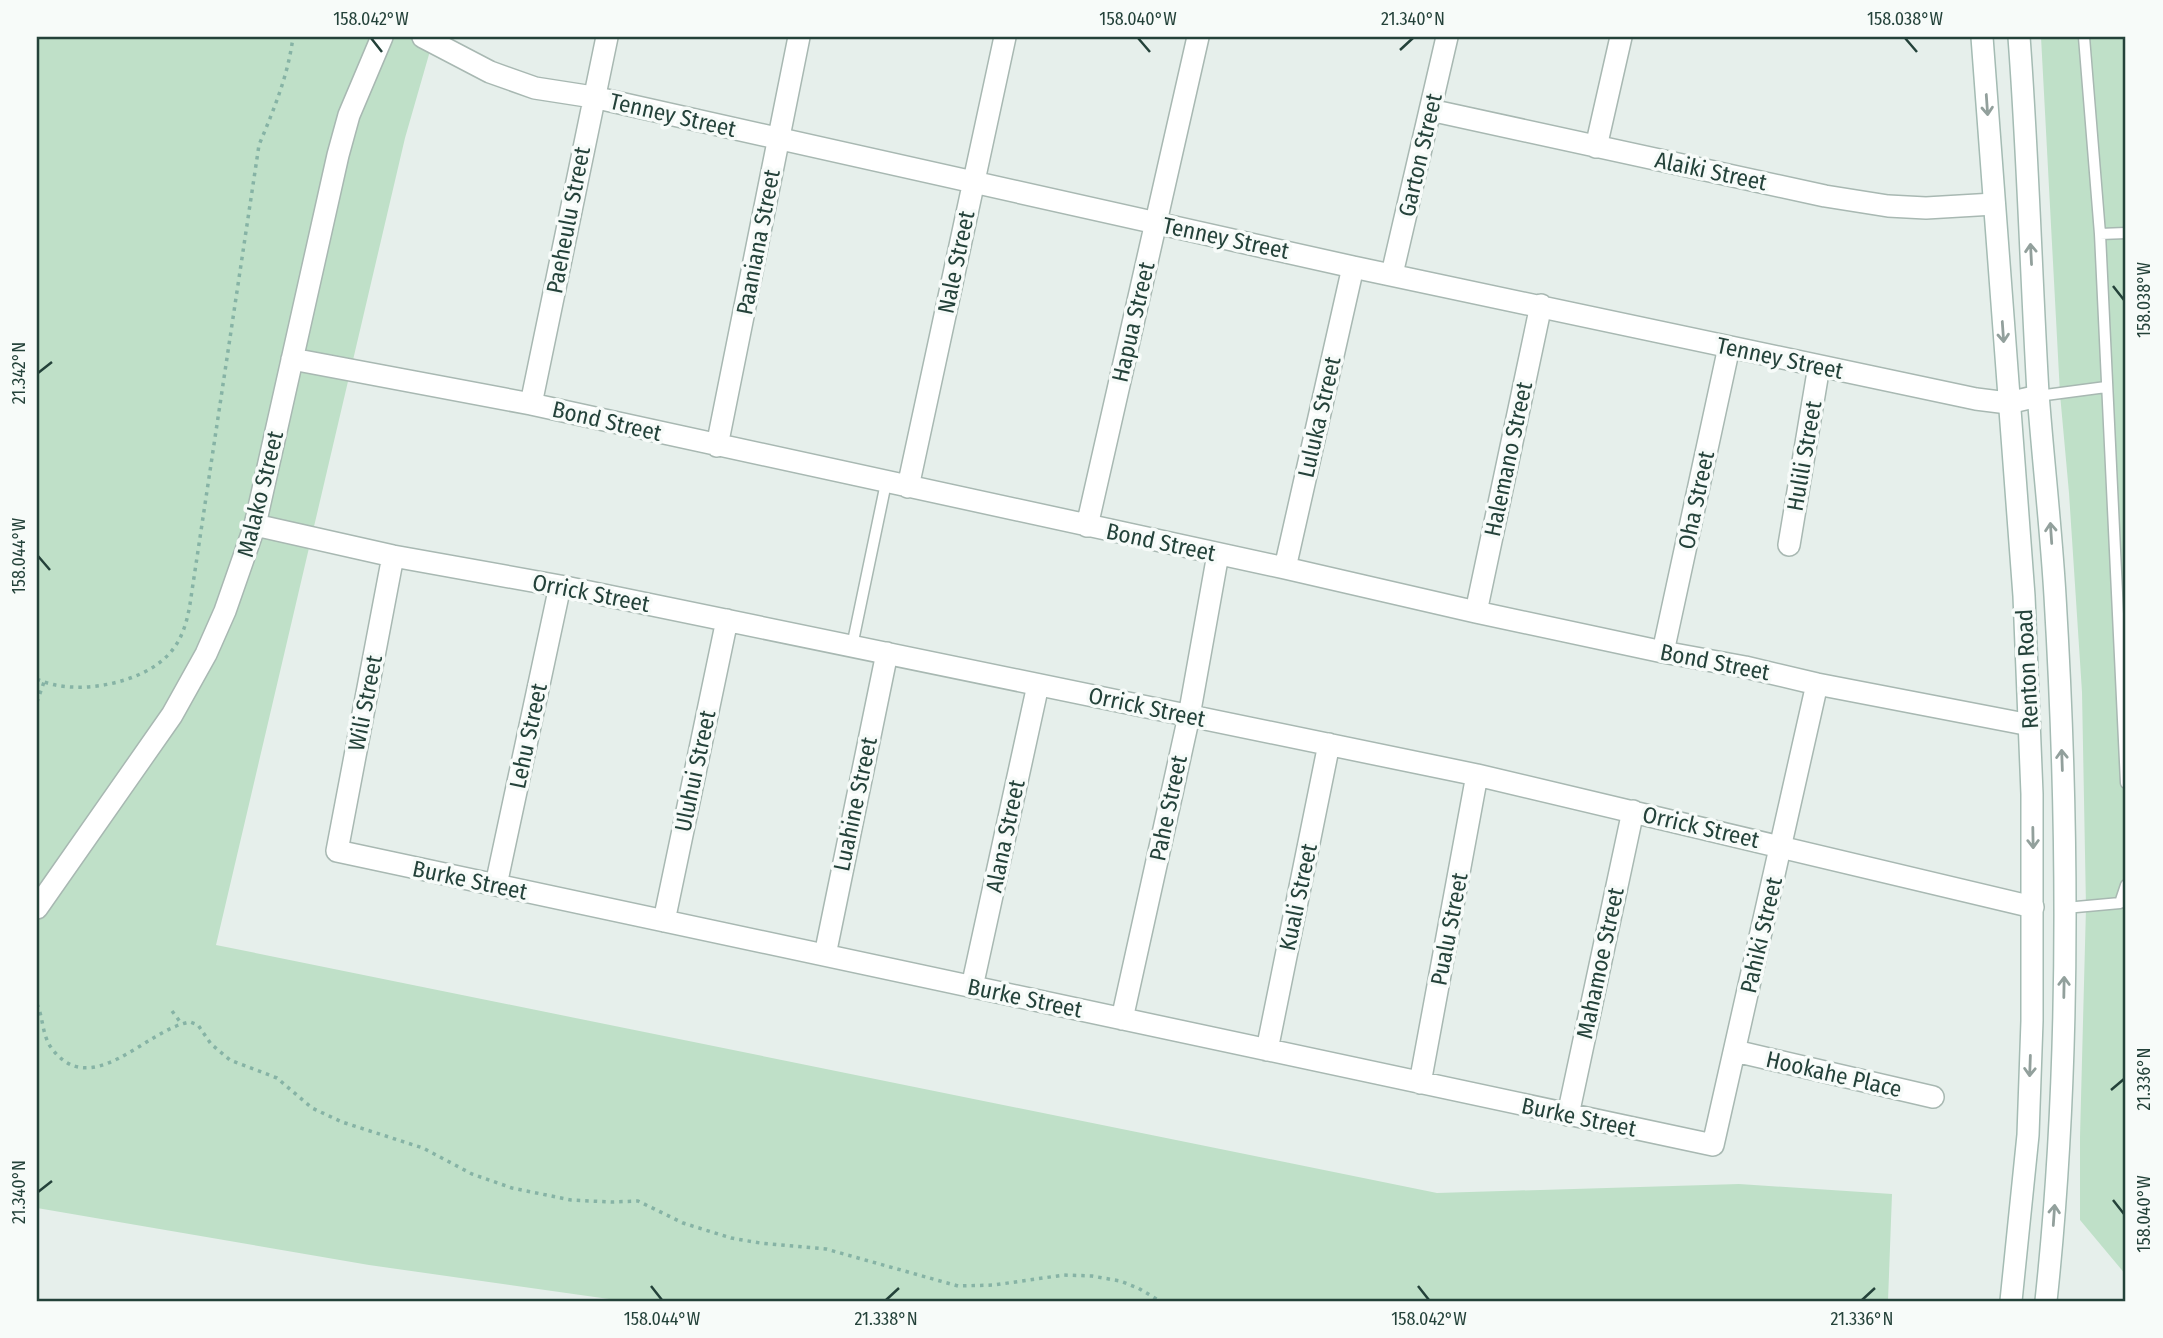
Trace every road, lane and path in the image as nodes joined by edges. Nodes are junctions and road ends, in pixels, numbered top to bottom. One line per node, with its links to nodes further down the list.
1 (293, 37): 48 (path)
2 (382, 37): 26 (street, Malako Street)
3 (423, 37): 13 (street, Tenney Street)
4 (607, 37): 13 (street, Paeheulu Street)
5 (799, 37): 15 (street, Paaniana Street)
6 (1005, 37): 17 (street, Nale Street)
7 (1198, 37): 19 (street, Hapua Street)
8 (1447, 37): 14 (street, Garton Street)
9 (1621, 37): 16 (street)
10 (1982, 37): 18 (street, Renton Road, one-way to 18)
11 (2019, 37): 29 (street, Renton Road, one-way to 11)
12 (2084, 37): 21 (lane)
13 (593, 97): 15 (street, Tenney Street); 31 (street, Paeheulu Street)
14 (1430, 110): 16 (street, Alaiki Street); 23 (street, Garton Street)
15 (779, 140): 17 (street, Tenney Street); 32 (street, Paaniana Street)
16 (1597, 147): 18 (street, Alaiki Street)
17 (974, 182): 19 (street, Tenney Street); 34 (street, Nale Street)
18 (1994, 204): 30 (street, Renton Road, one-way to 30)
19 (1156, 223): 22 (street, Tenney Street); 36 (street, Hapua Street)
20 (2126, 233): 21 (lane)
21 (2099, 234): 28 (lane)
22 (1353, 267): 23 (street, Tenney Street); 40 (street, Luluka Street)
23 (1392, 274): 24 (street, Tenney Street)
24 (1541, 305): 25 (street, Tenney Street); 42 (street, Halemano Street)
25 (1729, 347): 27 (street, Tenney Street); 45 (street, Oha Street)
26 (292, 359): 31 (street, Bond Street); 35 (street, Malako Street)
27 (1819, 366): 30 (street, Tenney Street); 37 (street, Hulili Street)
28 (2106, 387): 29 (lane); 56 (lane)
29 (2038, 396): 30 (street, Tenney Street); 64 (street, Renton Road, one-way to 29)
30 (2008, 403): 53 (street, Renton Road)
31 (531, 404): 32 (street, Bond Street)
32 (717, 446): 33 (street, Bond Street)
33 (886, 483): 34 (street, Bond Street); 44 (lane)
34 (908, 487): 36 (street, Bond Street)
35 (256, 525): 39 (street, Orrick Street); 63 (street, Malako Street)
36 (1087, 526): 38 (street, Bond Street)
37 (1788, 545)
38 (1218, 554): 40 (street, Bond Street); 52 (street, Pahe Street)
39 (393, 556): 41 (street, Orrick Street); 59 (street, Wili Street)
40 (1285, 568): 42 (street, Bond Street)
41 (560, 586): 43 (street, Orrick Street); 60 (street, Lehu Street)
42 (1476, 612): 45 (street, Bond Street)
43 (727, 621): 44 (street, Orrick Street); 65 (street, Uluhui Street)
44 (852, 646): 46 (street, Orrick Street)
45 (1663, 652): 49 (street, Bond Street)
46 (887, 653): 50 (street, Orrick Street); 66 (street, Luahine Street)
47 (37, 679): 48 (path)
48 (44, 682): 51 (path)
49 (1816, 684): 53 (street, Bond Street); 58 (street, Pahiki Street)
50 (1038, 685): 52 (street, Orrick Street); 67 (street, Alana Street)
51 (37, 702)
52 (1189, 716): 54 (street, Orrick Street); 70 (street, Pahe Street)
53 (2030, 725): 62 (street, Renton Road, one-way to 62)
54 (1329, 744): 55 (street, Orrick Street); 72 (street, Kuali Street)
55 (1477, 775): 57 (street, Orrick Street); 74 (street, Pualu Street)
56 (2126, 783)
57 (1633, 811): 58 (street, Orrick Street); 76 (street, Mahamoe Street)
58 (1782, 846): 62 (street, Orrick Street); 73 (street, Pahiki Street)
59 (337, 851): 60 (street, Burke Street)
60 (496, 885): 65 (street, Burke Street)
61 (2126, 885): 64 (lane)
62 (2034, 907): 78 (street, Renton Road, one-way to 78)
63 (37, 908)
64 (2065, 908): 79 (street, Renton Road, one-way to 64)
65 (664, 921): 66 (street, Burke Street)
66 (825, 955): 67 (street, Burke Street)
67 (972, 987): 70 (street, Burke Street)
68 (37, 1004): 71 (path)
69 (172, 1011): 71 (path)
70 (1122, 1019): 72 (street, Burke Street)
71 (181, 1023): 80 (path)
72 (1267, 1050): 74 (street, Burke Street)
73 (1735, 1051): 75 (street, Hookahe Place); 77 (street, Pahiki Street)
74 (1420, 1083): 76 (street, Burke Street)
75 (1933, 1097)
76 (1568, 1115): 77 (street, Burke Street)
77 (1713, 1145)
78 (2012, 1291): 79 (street)
79 (2047, 1292)
80 (1160, 1301)

